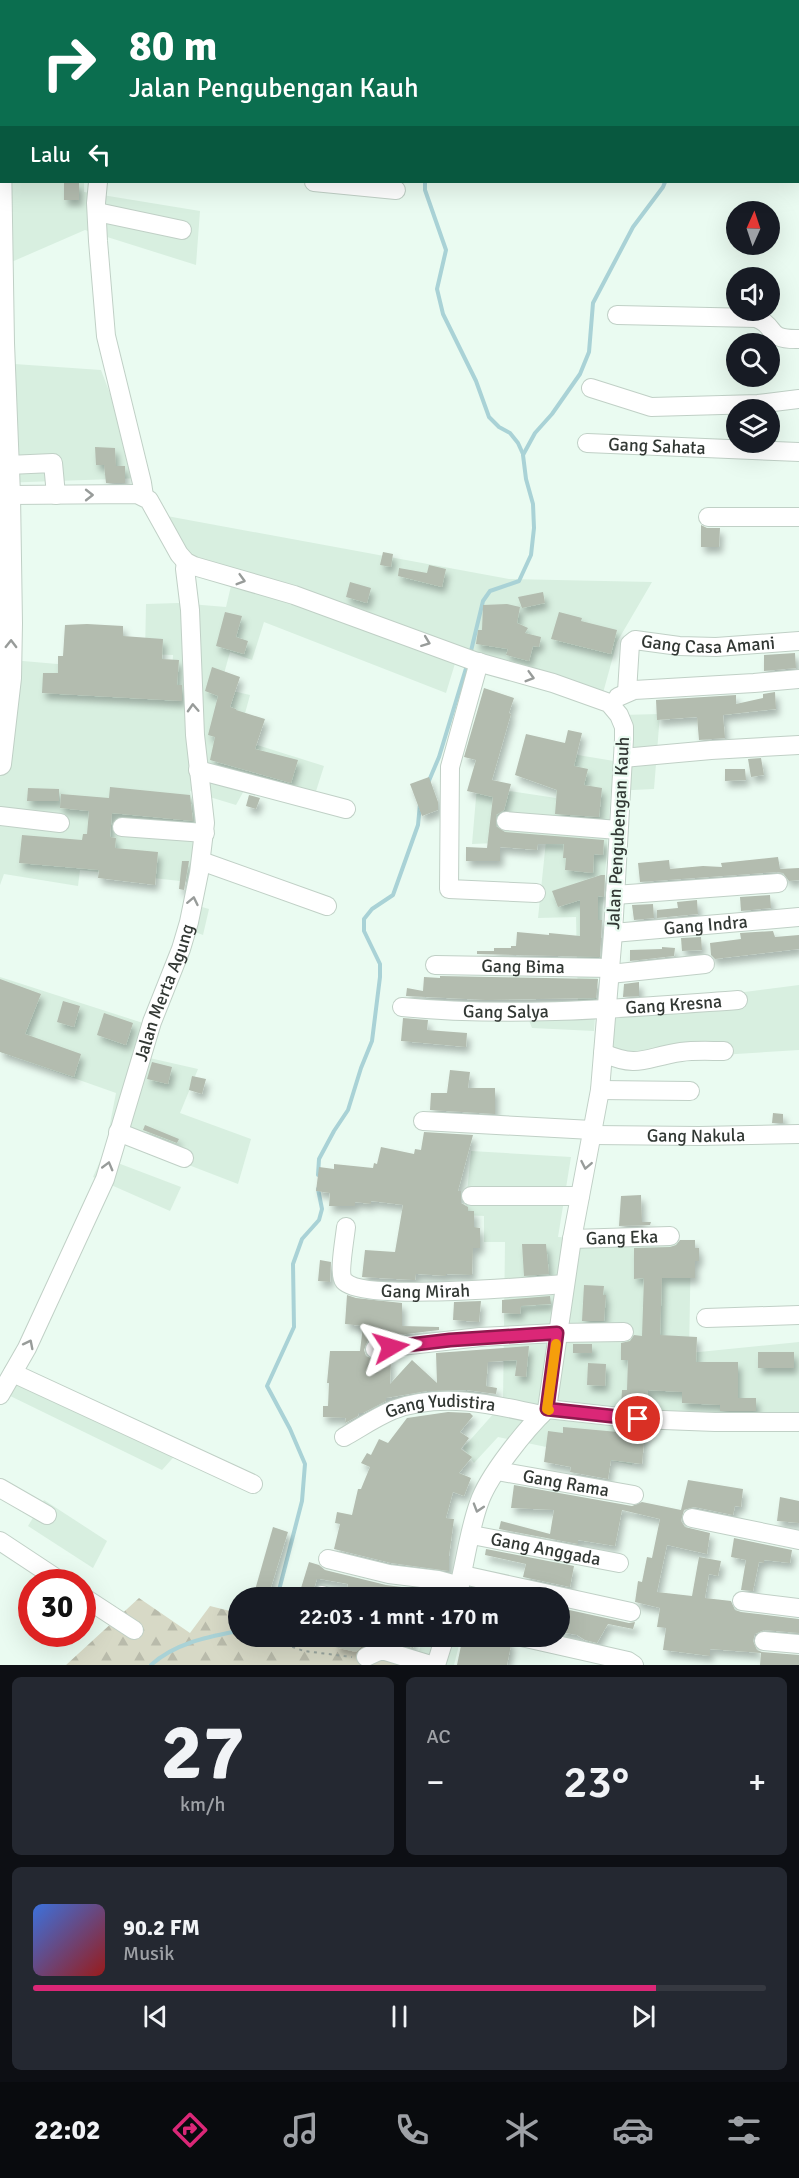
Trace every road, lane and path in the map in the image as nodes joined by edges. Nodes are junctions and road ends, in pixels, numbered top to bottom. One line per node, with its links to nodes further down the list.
1 (0, 183): 9 (main road)
2 (98, 183): 5 (street)
3 (324, 183): 4 (street)
4 (396, 190)
5 (96, 212): 6 (street); 18 (street)
6 (182, 230)
7 (617, 315): 8 (street)
8 (799, 339)
9 (2, 386): 12 (main road)
10 (591, 388): 11 (street)
11 (799, 399)
12 (3, 425): 15 (main road)
13 (587, 443): 14 (street, Gang Sahata)
14 (799, 452)
15 (8, 465): 16 (main road); 17 (street)
16 (9, 495): 17 (street); 29 (main road, one-way to 16)
17 (56, 495): 18 (street, one-way to 18)
18 (144, 496): 21 (street)
19 (708, 517): 20 (street)
20 (799, 517)
21 (186, 562): 23 (street, one-way to 23); 30 (street, Jalan Merta Agung, one-way to 21)
22 (799, 641): 25 (street, Gang Casa Amani)
23 (471, 660): 26 (street, one-way to 26); 40 (street)
24 (799, 679): 25 (street)
25 (627, 693): 26 (street)
26 (609, 703): 28 (street, Jalan Pengubengan Kauh)
27 (799, 745): 28 (street)
28 (623, 758): 36 (street, Jalan Pengubengan Kauh)
29 (0, 764)
30 (198, 770): 31 (street); 37 (street, Jalan Merta Agung)
31 (346, 809)
32 (0, 816): 34 (street)
33 (506, 821): 36 (street)
34 (60, 823)
35 (122, 827): 37 (street)
36 (618, 830): 41 (street, Jalan Pengubengan Kauh)
37 (205, 833): 38 (street, Jalan Merta Agung)
38 (201, 861): 42 (street); 56 (street, Jalan Merta Agung, one-way to 38)
39 (778, 883): 41 (street)
40 (536, 893)
41 (615, 895): 44 (street, Jalan Pengubengan Kauh)
42 (327, 906)
43 (799, 917): 44 (street, Gang Indra)
44 (614, 933): 47 (street, Jalan Pengubengan Kauh)
45 (705, 964): 47 (street, Gang Kresna)
46 (435, 966): 47 (street, Gang Bima)
47 (610, 971): 50 (street, Jalan Pengubengan Kauh)
48 (738, 1000): 50 (street, Gang Kresna)
49 (402, 1007): 50 (street, Gang Salya)
50 (607, 1010): 52 (street, Jalan Pengubengan Kauh)
51 (723, 1051): 52 (street)
52 (603, 1053): 53 (street, Jalan Pengubengan Kauh)
53 (600, 1090): 54 (street); 57 (street, Jalan Pengubengan Kauh)
54 (690, 1091)
55 (423, 1121): 57 (street, Gang Nakula)
56 (118, 1132): 59 (street); 71 (street, Jalan Merta Agung, one-way to 56)
57 (592, 1132): 58 (street, Gang Nakula); 61 (street, Jalan Pengubengan Kauh, one-way to 61)
58 (799, 1134)
59 (184, 1158)
60 (471, 1196): 61 (street)
61 (580, 1196): 64 (street, Jalan Pengubengan Kauh)
62 (346, 1227): 65 (street, Gang Mirah)
63 (670, 1236): 64 (street, Gang Eka)
64 (572, 1239): 65 (street, Jalan Pengubengan Kauh)
65 (565, 1284): 69 (street, Jalan Pengubengan Kauh)
66 (799, 1315): 67 (street)
67 (706, 1318)
68 (624, 1332): 69 (street)
69 (557, 1333): 70 (street); 73 (street, Jalan Pengubengan Kauh)
70 (375, 1349)
71 (13, 1373): 72 (street, Jalan Merta Agung); 77 (street)
72 (0, 1395)
73 (544, 1412): 74 (street, Gang Yudistira); 75 (street, Gang Yudistira); 76 (street)
74 (799, 1422)
75 (344, 1437)
76 (497, 1472): 79 (street, Gang Rama); 82 (street, one-way to 82)
77 (253, 1484)
78 (0, 1488): 80 (street)
79 (634, 1495)
80 (47, 1515)
81 (692, 1518): 83 (street)
82 (472, 1535): 86 (street, Gang Anggada); 88 (street)
83 (799, 1540)
84 (0, 1541): 87 (street)
85 (328, 1559): 88 (street)
86 (619, 1563)
87 (42, 1569)
88 (460, 1586): 92 (street)
89 (742, 1601): 91 (street)
90 (96, 1605): 93 (street)
91 (799, 1608)
92 (631, 1612)
93 (134, 1630)
94 (764, 1641): 95 (street)
95 (799, 1644)
96 (292, 1647): 99 (path)
97 (442, 1647): 101 (street)
98 (566, 1647): 102 (street)
99 (366, 1657): 100 (street)
100 (430, 1665)
101 (436, 1665)
102 (634, 1665)

